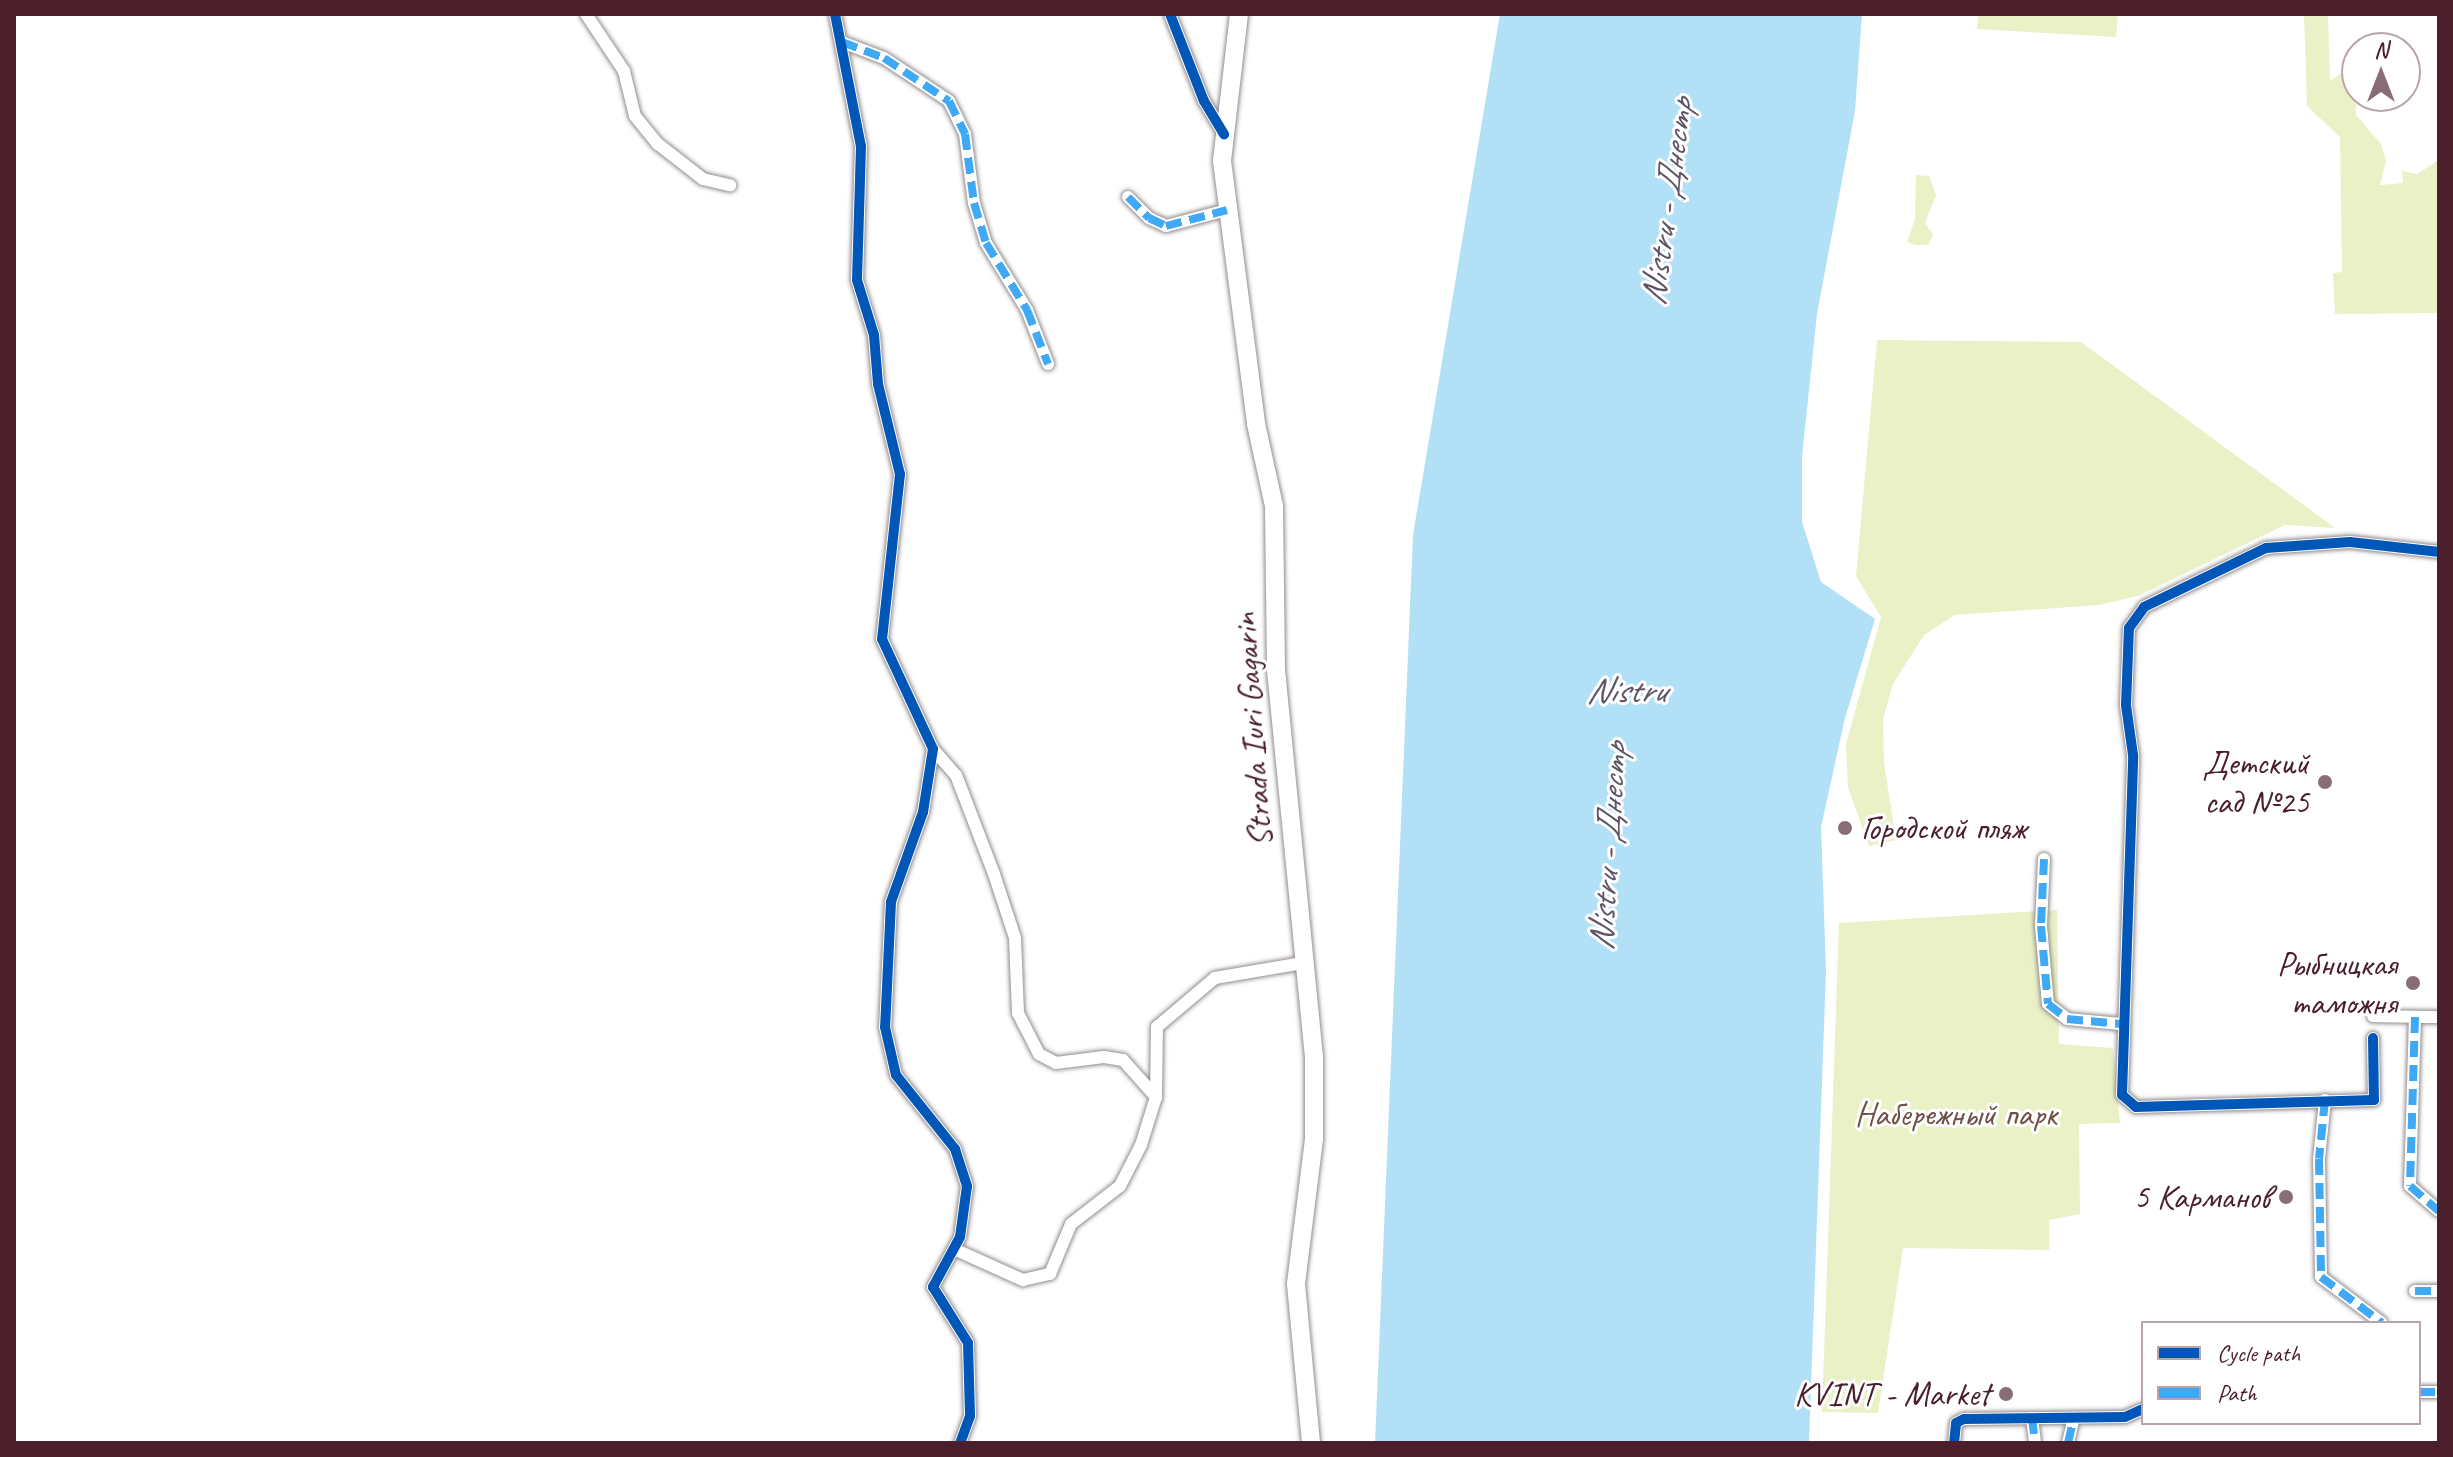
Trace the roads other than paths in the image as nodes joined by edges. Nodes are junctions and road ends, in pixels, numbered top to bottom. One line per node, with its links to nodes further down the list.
1 (586, 14): 7 (street)
2 (835, 14): 5 (street)
3 (1170, 14): 6 (street)
4 (1239, 14): 6 (main road, Strada Iuri Gagarin)
5 (842, 42): 10 (street); 12 (street)
6 (1224, 134): 9 (main road, Strada Iuri Gagarin)
7 (730, 185)
8 (1128, 197): 9 (street)
9 (1227, 210): 14 (main road, Strada Iuri Gagarin)
10 (1048, 364)
11 (2439, 552): 18 (street)
12 (933, 749): 20 (street); 23 (street)
13 (2044, 859): 18 (street)
14 (1303, 963): 20 (street); 31 (main road, Strada Iuri Gagarin)
15 (2373, 1016): 16 (street)
16 (2415, 1017): 17 (street); 22 (street)
17 (2439, 1017)
18 (2121, 1024): 21 (street)
19 (2373, 1038): 21 (street)
20 (1156, 1097): 23 (street)
21 (2325, 1100): 26 (street)
22 (2439, 1211)
23 (954, 1249): 30 (street)
24 (2415, 1291): 25 (street)
25 (2439, 1291)
26 (2379, 1321)
27 (2141, 1410): 29 (street)
28 (2032, 1418): 29 (street); 32 (street); 33 (street)
29 (2074, 1418): 34 (street)
30 (960, 1443)
31 (1311, 1443)
32 (1954, 1443)
33 (2035, 1443)
34 (2068, 1443)

